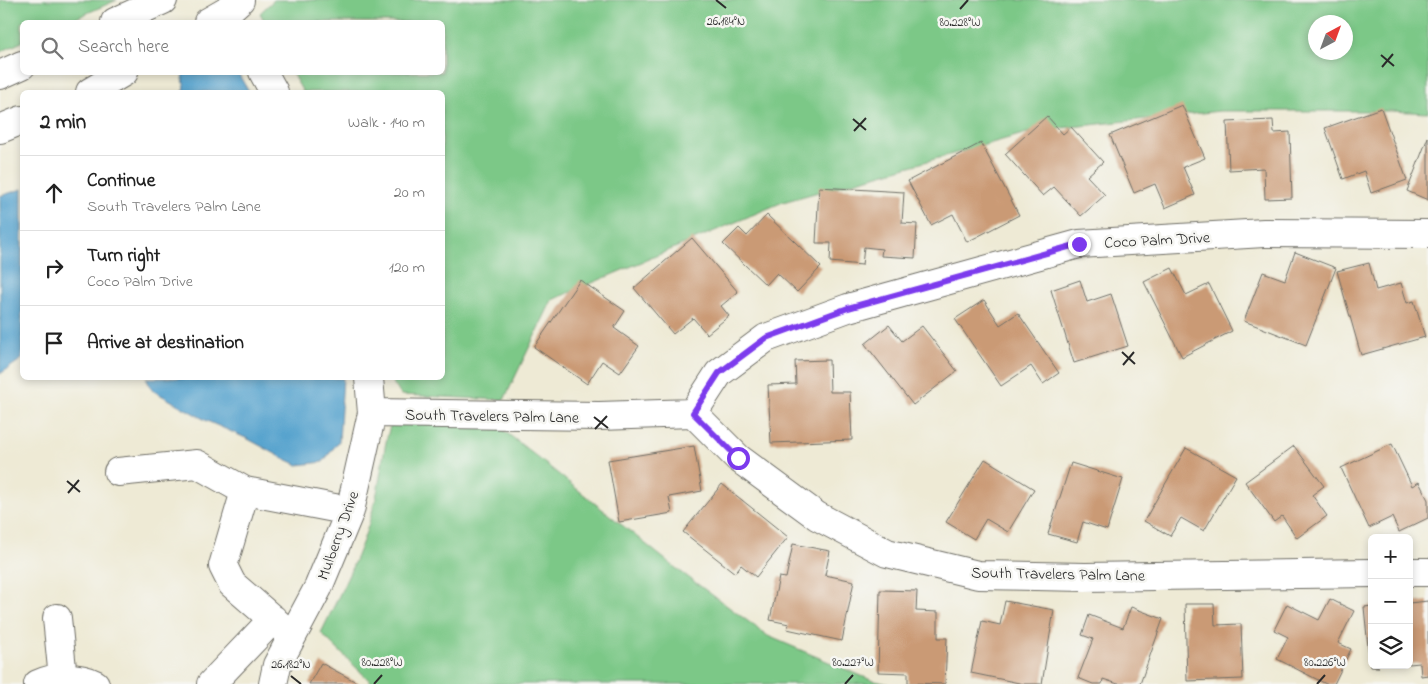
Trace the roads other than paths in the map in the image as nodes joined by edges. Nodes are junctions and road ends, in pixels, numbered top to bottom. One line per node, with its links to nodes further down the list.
1 (163, 0): 2 (street)
2 (118, 20)
3 (20, 66): 4 (street)
4 (0, 75)
5 (119, 75): 7 (street)
6 (265, 75): 8 (street)
7 (93, 90)
8 (273, 90)
9 (20, 121): 10 (street)
10 (0, 129)
11 (1428, 234): 14 (street, Coco Palm Drive)
12 (369, 380): 13 (street, Mulberry Drive)
13 (372, 413): 14 (street, South Travelers Palm Lane); 17 (street, Mulberry Drive)
14 (693, 413): 20 (street, South Travelers Palm Lane)
15 (118, 472): 16 (street)
16 (245, 491): 17 (street); 22 (street)
17 (350, 511): 22 (street, Mulberry Drive)
18 (1413, 572): 19 (street)
19 (1428, 572)
20 (1368, 573)
21 (57, 618): 23 (street)
22 (282, 628): 25 (street); 26 (street, Mulberry Drive)
23 (50, 682): 24 (street)
24 (95, 684)
25 (211, 684)
26 (273, 684)

